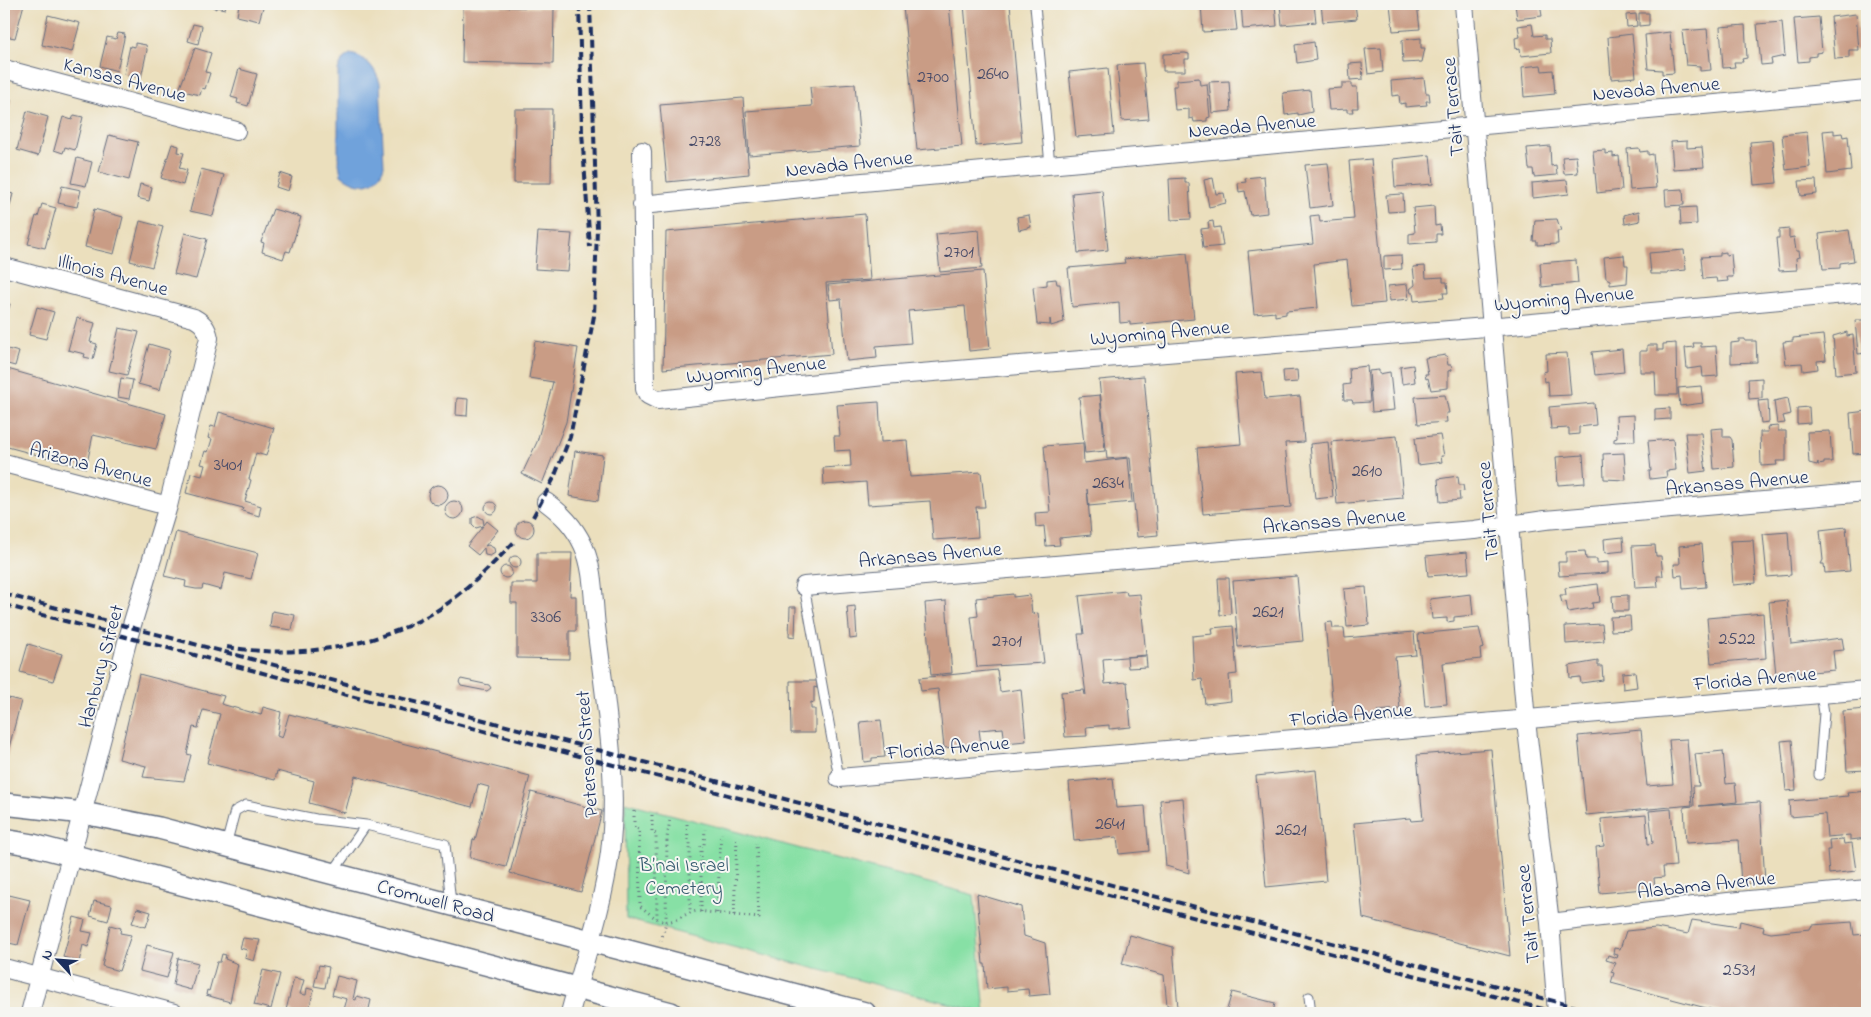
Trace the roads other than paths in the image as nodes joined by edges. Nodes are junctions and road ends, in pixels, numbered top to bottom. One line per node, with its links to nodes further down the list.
1 (1464, 4): 5 (street, Tait Terrace)
2 (1035, 6): 8 (lane)
3 (4, 69): 6 (street, Kansas Avenue)
4 (1867, 90): 5 (street, Nevada Avenue)
5 (1475, 126): 8 (street, Nevada Avenue); 12 (street, Tait Terrace)
6 (236, 131)
7 (642, 151): 9 (street, Wyoming Avenue)
8 (1050, 165): 9 (street, Nevada Avenue)
9 (642, 206): 12 (street, Wyoming Avenue)
10 (4, 267): 13 (street, Illinois Avenue)
11 (1867, 292): 12 (street, Wyoming Avenue)
12 (1493, 326): 18 (street, Tait Terrace)
13 (207, 330): 17 (street, Hanbury Street)
14 (4, 463): 17 (street, Arizona Avenue)
15 (1867, 492): 18 (street, Arkansas Avenue)
16 (546, 502): 35 (street, Peterson Street)
17 (168, 506): 26 (street, Hanbury Street)
18 (1510, 525): 19 (street, Arkansas Avenue); 22 (street, Tait Terrace)
19 (804, 586): 24 (lane)
20 (1867, 690): 21 (street, Florida Avenue)
21 (1821, 694): 22 (street, Florida Avenue); 23 (lane)
22 (1526, 720): 24 (street, Florida Avenue); 34 (street, Tait Terrace)
23 (1819, 775)
24 (839, 778)
25 (4, 804): 26 (street, Cromwell Road)
26 (83, 813): 29 (street, Cromwell Road); 30 (street, Hanbury Street)
27 (366, 825): 29 (lane); 31 (lane); 33 (lane)
28 (4, 840): 30 (street)
29 (226, 845): 31 (street, Cromwell Road)
30 (72, 856): 37 (street, Hanbury Street); 38 (street)
31 (332, 873): 33 (street, Cromwell Road)
32 (1867, 889): 34 (street, Alabama Avenue)
33 (451, 904): 35 (street, Cromwell Road)
34 (1550, 923): 46 (street, Tait Terrace)
35 (589, 941): 38 (street, Peterson Street); 44 (street, Cromwell Road)
36 (4, 968): 37 (street)
37 (39, 978): 40 (street, Hanbury Street); 41 (street)
38 (576, 988): 42 (street, Peterson Street); 43 (street)
39 (1309, 997): 45 (lane)
40 (30, 1013)
41 (174, 1013)
42 (570, 1013)
43 (671, 1013)
44 (865, 1013)
45 (1311, 1013)
46 (1557, 1013)

